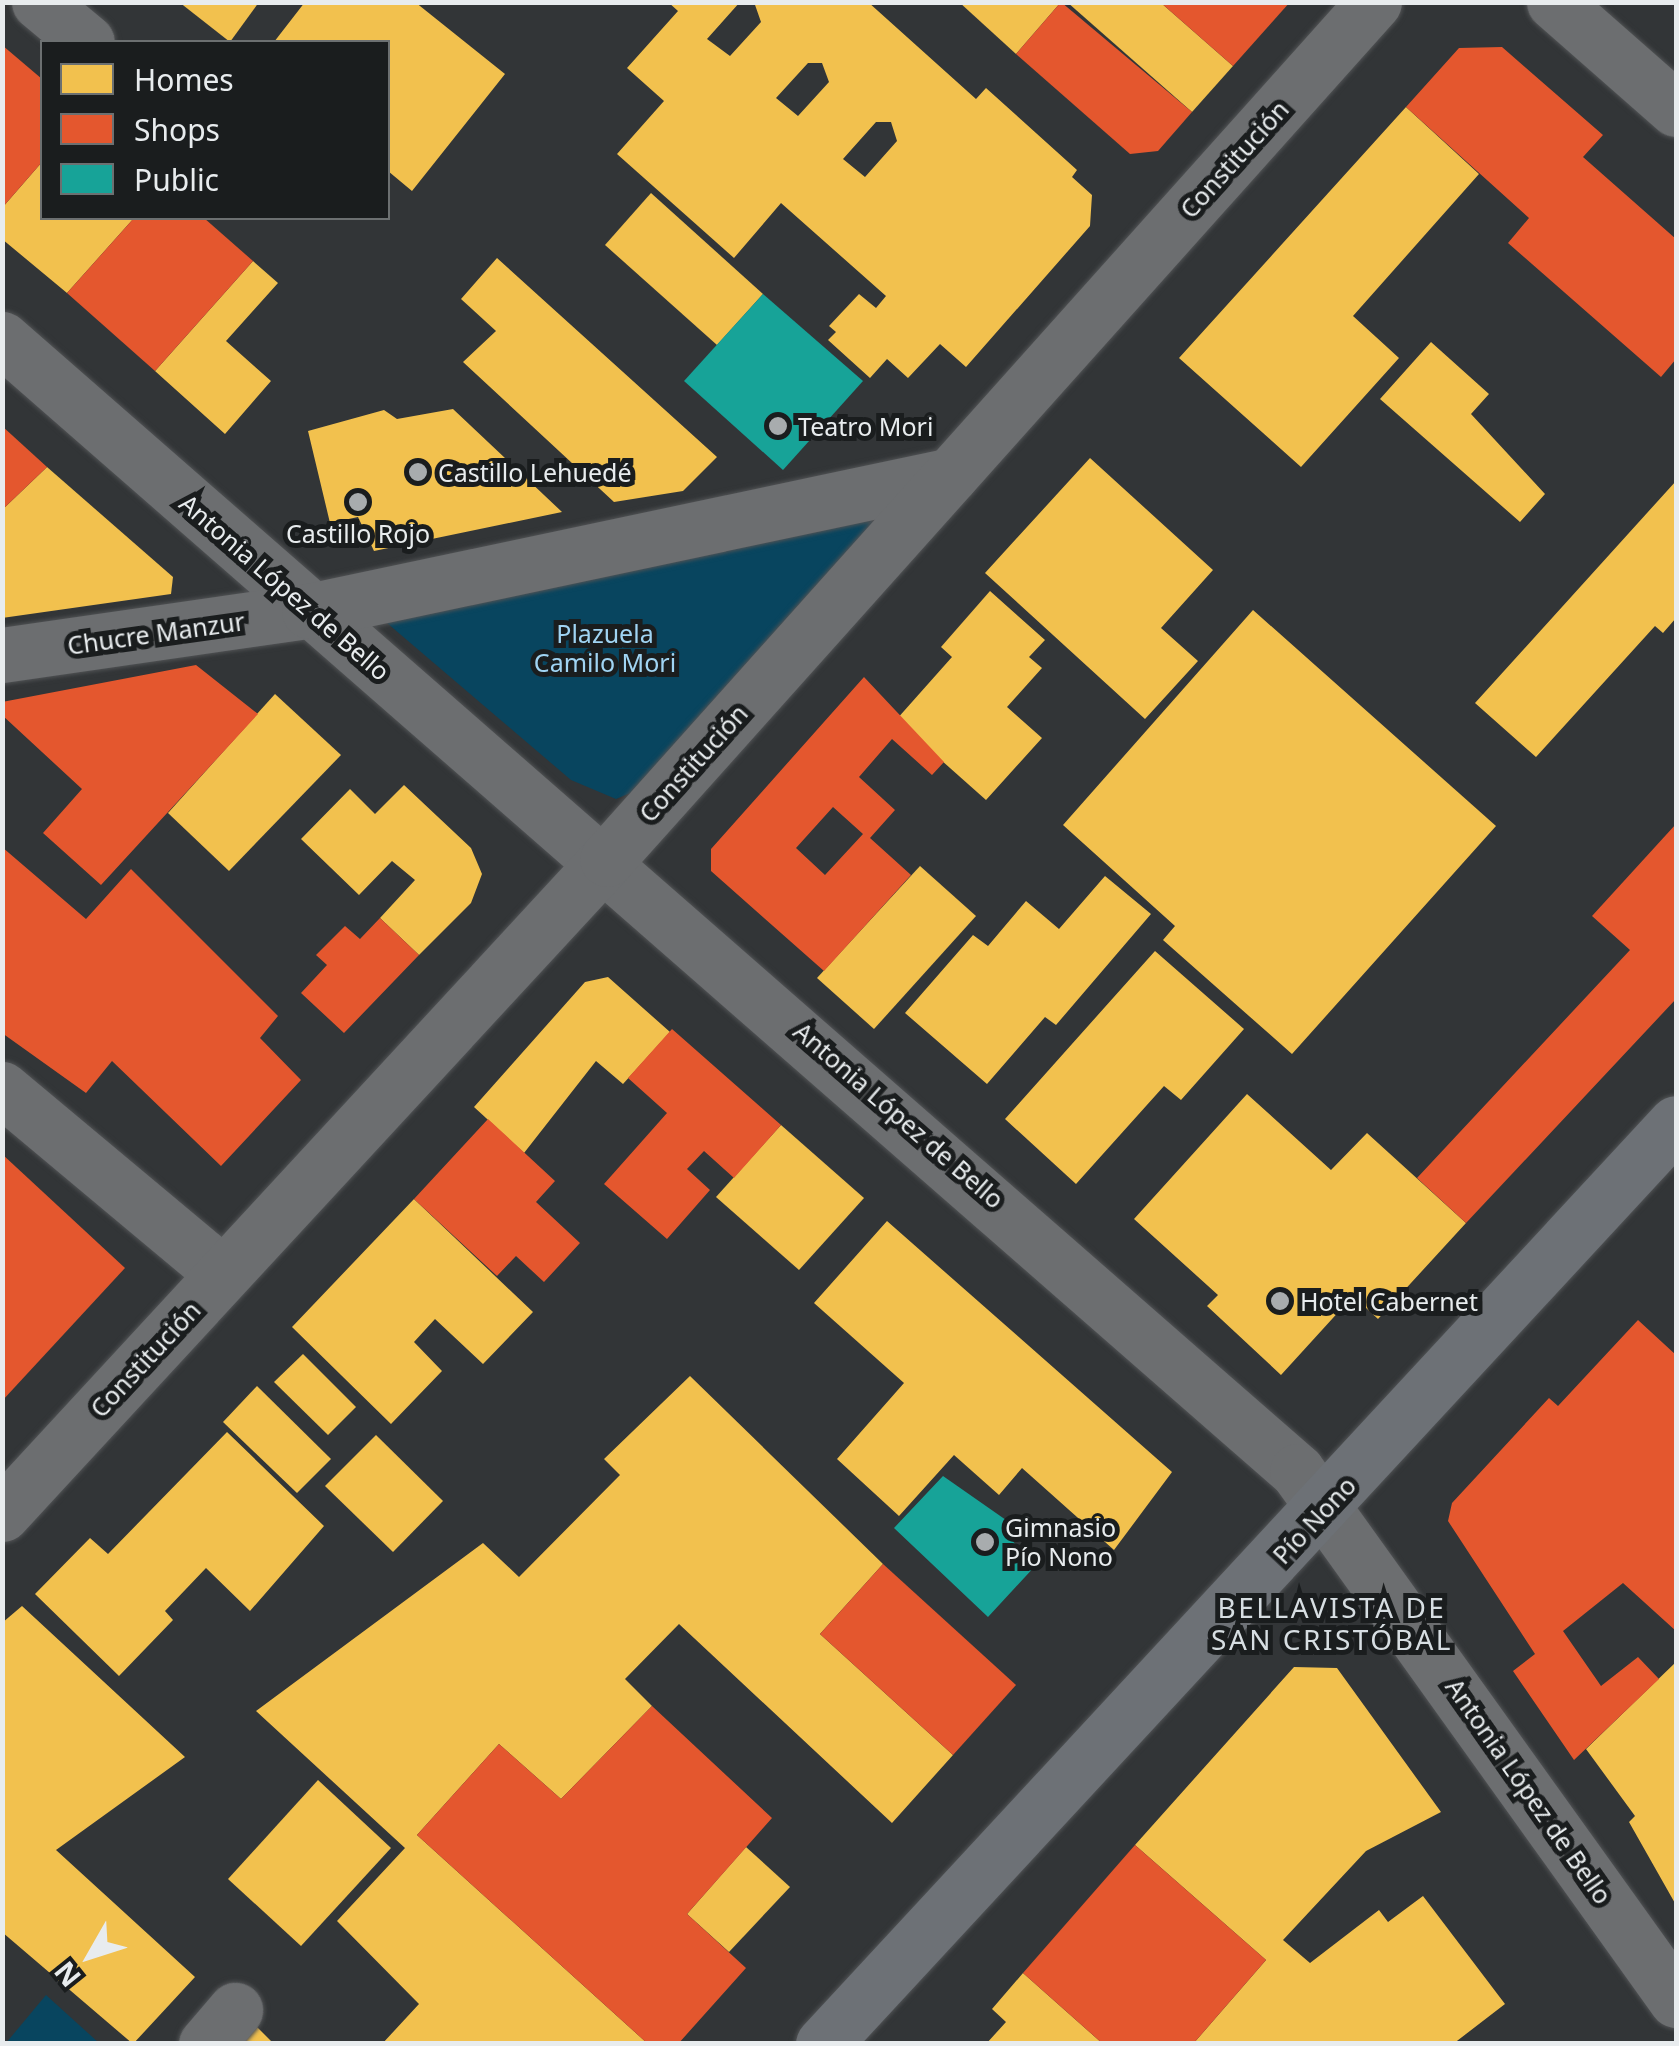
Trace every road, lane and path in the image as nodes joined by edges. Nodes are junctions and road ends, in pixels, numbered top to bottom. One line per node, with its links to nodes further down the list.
1 (39, 2): 4 (street)
2 (1374, 2): 7 (street, Constitución)
3 (1554, 2): 5 (street)
4 (84, 40)
5 (1676, 108)
6 (2, 339): 8 (street, Antonia López de Bello)
7 (951, 474): 8 (street, Chucre Manzur); 10 (street, Constitución)
8 (309, 611): 9 (street, Chucre Manzur); 10 (street, Antonia López de Bello)
9 (2, 655)
10 (607, 859): 13 (street, Constitución); 14 (street, Antonia López de Bello)
11 (2, 1089): 13 (street)
12 (1676, 1124): 14 (main road, Pío Nono)
13 (223, 1274): 15 (street, Constitución)
14 (1326, 1506): 16 (street, Antonia López de Bello); 17 (main road, Pío Nono)
15 (2, 1514)
16 (1676, 2000)
17 (823, 2044)

